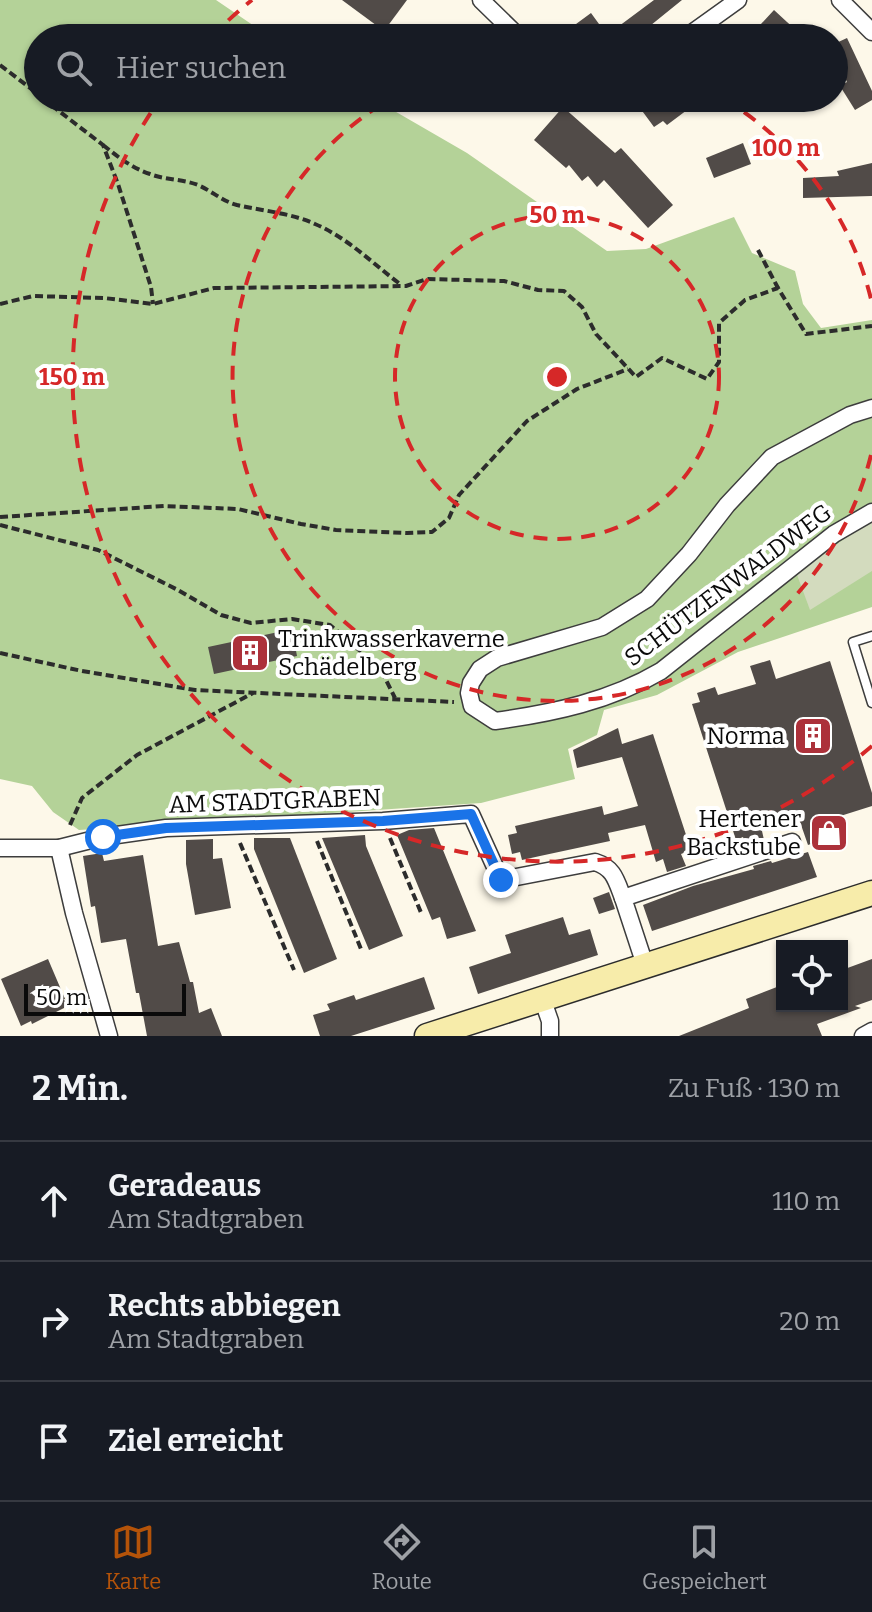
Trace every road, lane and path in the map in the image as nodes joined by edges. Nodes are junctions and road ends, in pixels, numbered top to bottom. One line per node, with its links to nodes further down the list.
1 (481, 0): 4 (street)
2 (738, 0): 5 (street)
3 (840, 0): 6 (street)
4 (506, 24)
5 (705, 24)
6 (872, 32)
7 (0, 65): 8 (path)
8 (24, 84)
9 (61, 112): 10 (path)
10 (103, 145): 12 (path); 15 (path)
11 (758, 250): 13 (path)
12 (402, 286): 15 (path); 17 (path)
13 (778, 288): 16 (path); 17 (path)
14 (0, 304): 15 (path)
15 (153, 304)
16 (872, 326)
17 (628, 369): 20 (path)
18 (872, 408): 27 (street, SCHÜTZENWALDWEG)
19 (872, 512): 27 (street, SCHÜTZENWALDWEG)
20 (0, 517)
21 (0, 525): 25 (path)
22 (872, 636): 26 (lane)
23 (0, 653): 24 (path)
24 (256, 692): 25 (path); 33 (path)
25 (395, 698): 27 (path)
26 (872, 703)
27 (472, 706)
28 (383, 821): 29 (street, AM STADTGRABEN); 35 (street, AM STADTGRABEN); 36 (path)
29 (310, 824): 30 (street, AM STADTGRABEN); 37 (path)
30 (233, 826): 33 (street, AM STADTGRABEN); 39 (path)
31 (792, 842): 35 (street)
32 (0, 848): 33 (street, AM STADTGRABEN)
33 (59, 848): 42 (street)
34 (872, 893): 38 (main road)
35 (623, 898): 38 (street)
36 (422, 915)
37 (361, 949)
38 (645, 965): 40 (main road)
39 (294, 970)
40 (542, 998): 43 (main road); 44 (street)
41 (872, 1031): 45 (street)
42 (109, 1036)
43 (427, 1036)
44 (550, 1036)
45 (863, 1036)

